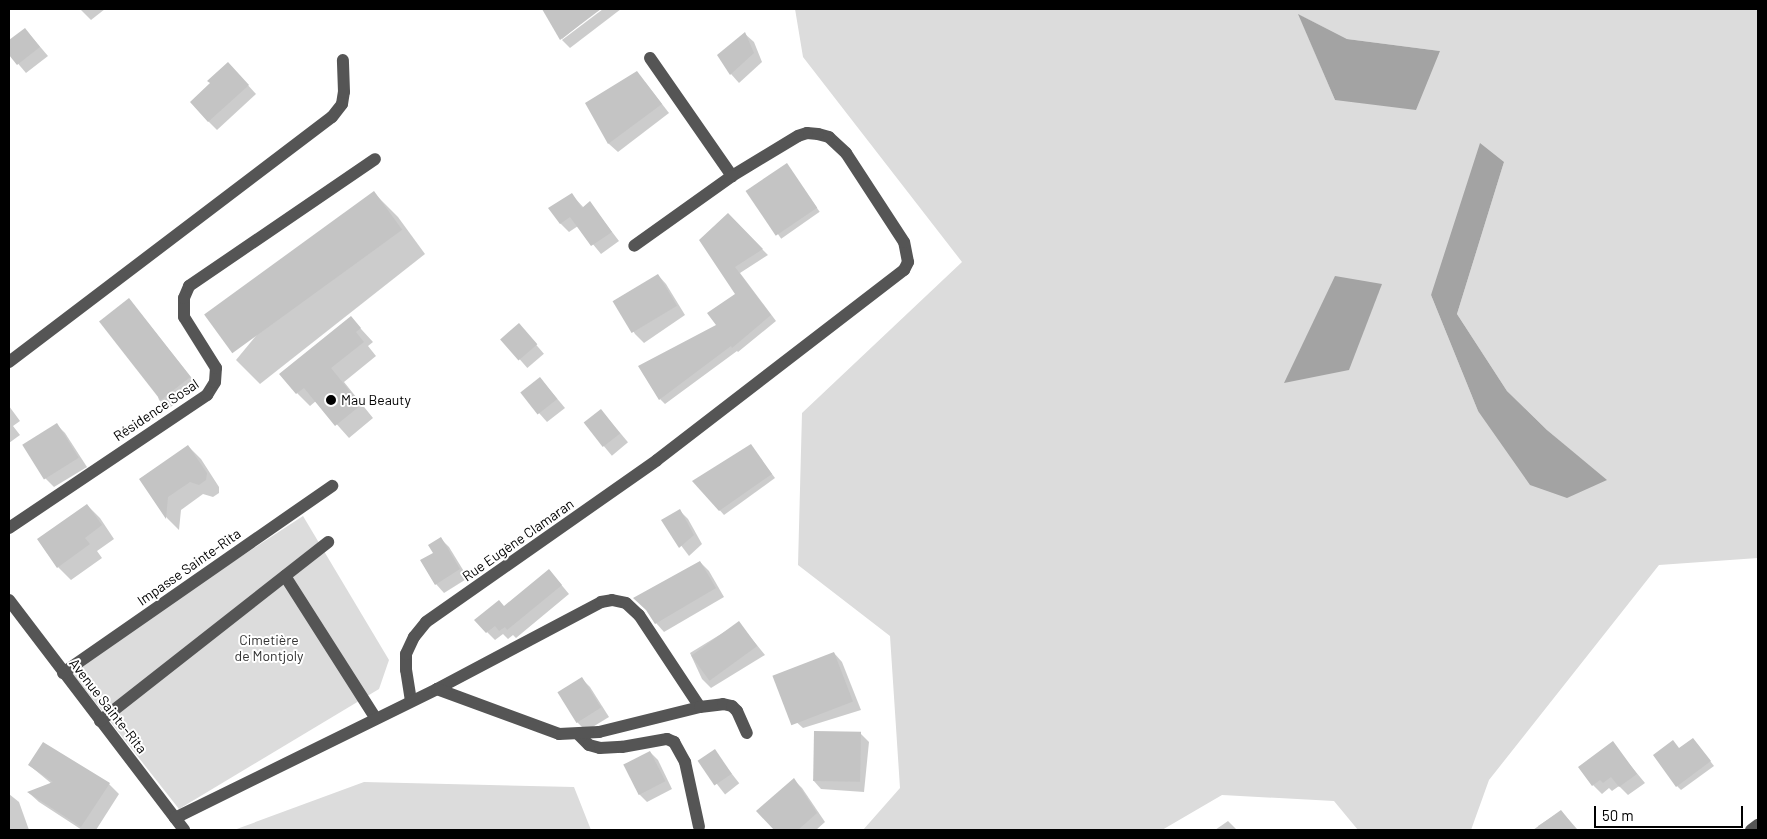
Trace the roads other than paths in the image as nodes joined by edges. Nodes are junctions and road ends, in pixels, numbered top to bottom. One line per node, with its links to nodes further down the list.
1 (650, 58): 4 (street)
2 (343, 60): 6 (street)
3 (375, 159): 8 (street, Résidence Sosal)
4 (732, 176): 5 (street); 14 (street, Rue Eugène Clamaran)
5 (634, 246)
6 (9, 362)
7 (332, 486): 12 (street, Impasse Sainte-Rita)
8 (9, 528)
9 (328, 542): 10 (street)
10 (285, 576): 16 (street); 17 (street)
11 (9, 600): 12 (street, Avenue Sainte-Rita)
12 (63, 673): 17 (street, Avenue Sainte-Rita)
13 (437, 689): 14 (street); 15 (street); 19 (street)
14 (411, 701): 16 (street)
15 (700, 707): 18 (street); 19 (street)
16 (376, 718): 20 (street)
17 (100, 721): 20 (street, Avenue Sainte-Rita)
18 (747, 733)
19 (580, 735): 22 (street)
20 (175, 818): 23 (street, Avenue Sainte-Rita)
21 (1758, 825): 24 (street)
22 (699, 827)
23 (184, 830)
24 (1751, 830)

